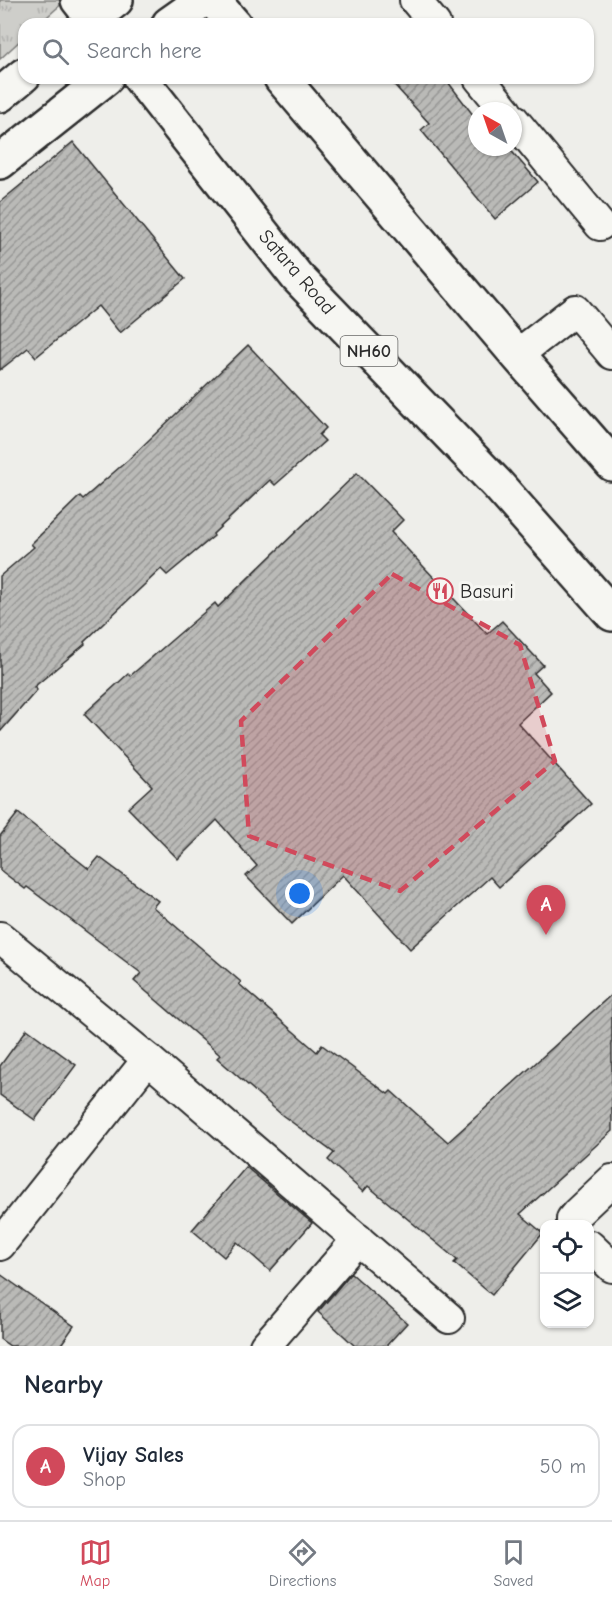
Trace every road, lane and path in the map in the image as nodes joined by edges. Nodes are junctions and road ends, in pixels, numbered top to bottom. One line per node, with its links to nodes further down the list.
1 (203, 0): 4 (main road)
2 (213, 0): 5 (main road)
3 (415, 0): 6 (street)
4 (178, 18)
5 (229, 18)
6 (430, 18)
7 (18, 80): 12 (main road)
8 (98, 84): 15 (main road)
9 (145, 84): 20 (main road, Satara Road / NH60)
10 (286, 84): 18 (main road)
11 (484, 84): 13 (street)
12 (0, 95)
13 (499, 102)
14 (522, 130): 16 (street)
15 (0, 162)
16 (600, 225)
17 (612, 354): 18 (street)
18 (517, 355): 19 (main road)
19 (612, 464)
20 (612, 614)
21 (0, 937): 22 (street)
22 (148, 1059): 25 (street); 26 (street)
23 (612, 1180): 24 (street)
24 (572, 1220)
25 (358, 1239): 29 (street); 30 (street)
26 (0, 1245)
27 (594, 1250): 28 (street)
28 (612, 1267)
29 (449, 1318)
30 (265, 1346)

